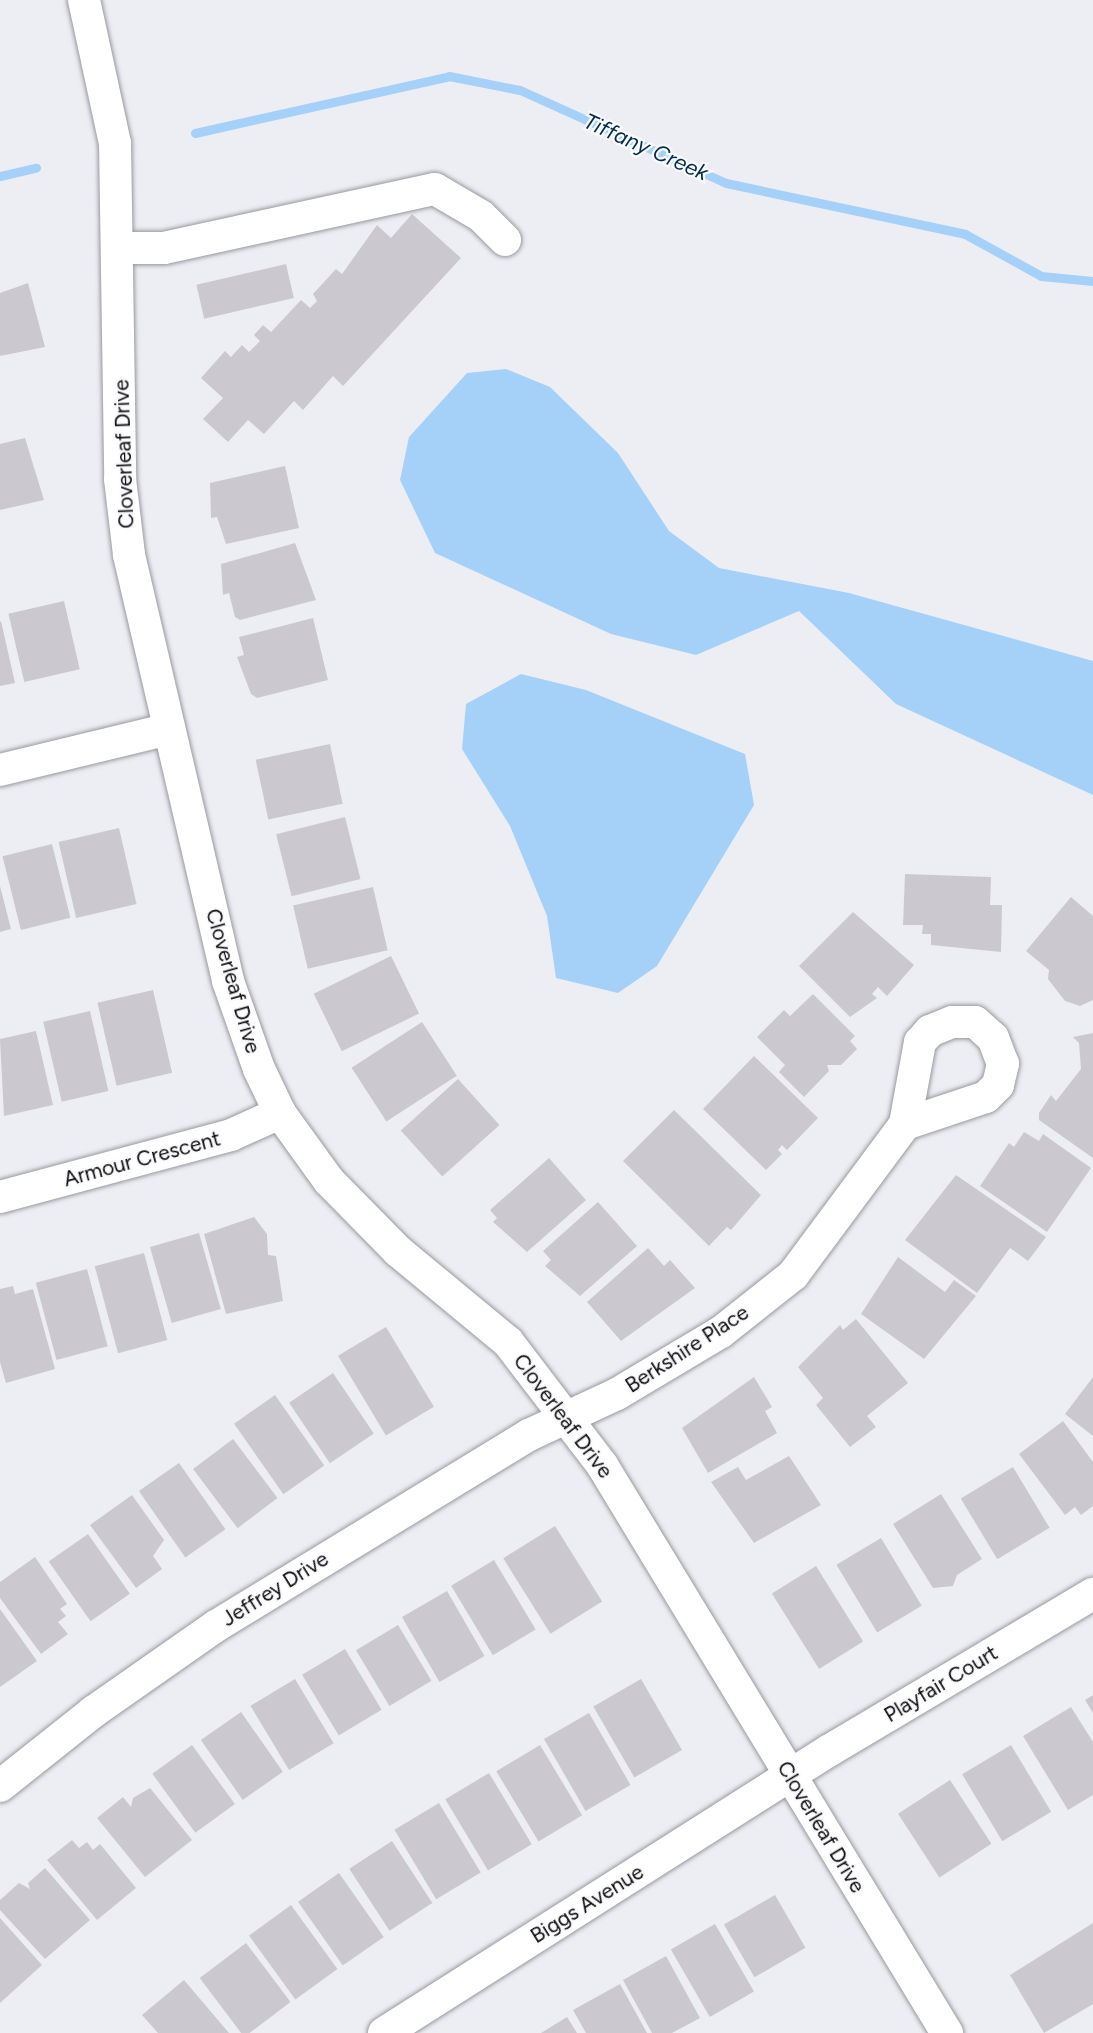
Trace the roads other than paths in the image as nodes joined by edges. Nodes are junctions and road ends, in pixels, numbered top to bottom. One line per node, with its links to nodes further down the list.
1 (84, 0): 3 (street, Cloverleaf Drive)
2 (505, 240): 3 (street)
3 (120, 249): 4 (street, Cloverleaf Drive)
4 (169, 729): 5 (street); 6 (street, Cloverleaf Drive)
5 (0, 770)
6 (280, 1113): 8 (street, Armour Crescent); 9 (street, Cloverleaf Drive)
7 (905, 1124): 9 (street, Berkshire Place)
8 (0, 1197)
9 (567, 1416): 11 (street, Cloverleaf Drive); 12 (street, Jeffrey Drive)
10 (1093, 1594): 11 (street, Playfair Court)
11 (791, 1776): 13 (street, Biggs Avenue); 14 (street, Cloverleaf Drive)
12 (0, 1786)
13 (384, 2033)
14 (947, 2033)

